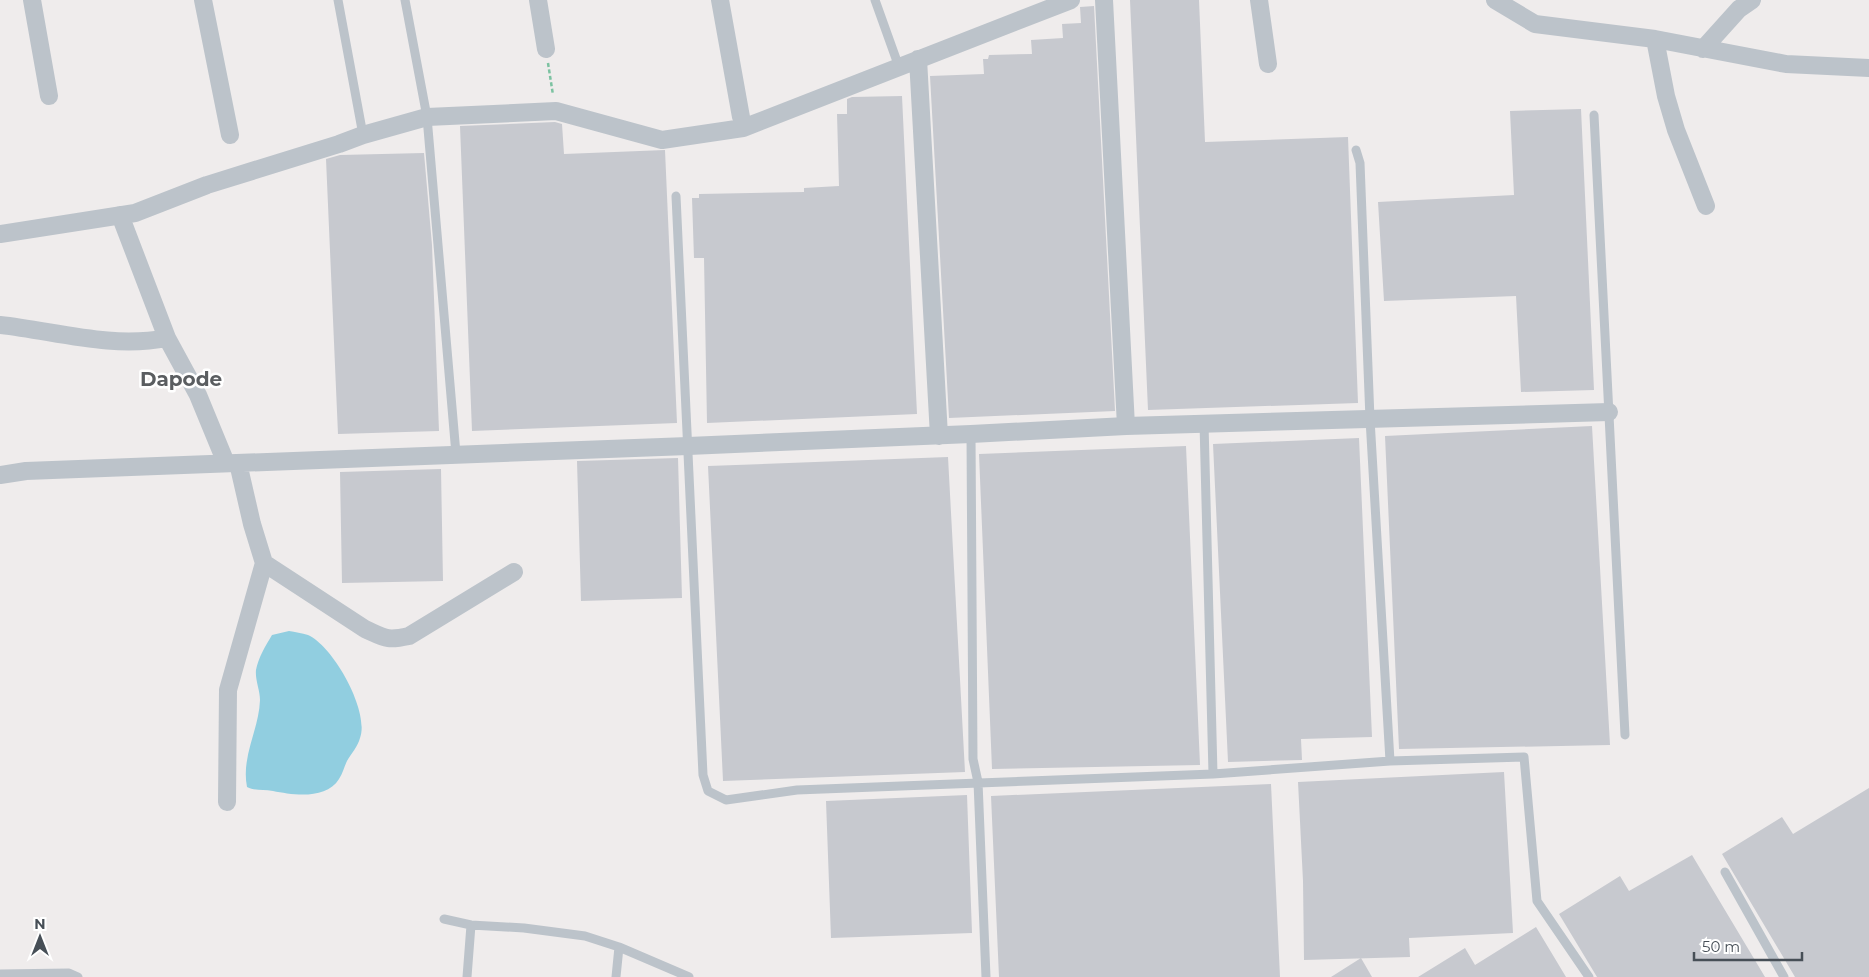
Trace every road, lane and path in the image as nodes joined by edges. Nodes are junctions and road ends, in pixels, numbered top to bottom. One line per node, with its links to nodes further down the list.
1 (32, 0): 20 (street)
2 (204, 0): 26 (street)
3 (338, 0): 25 (lane)
4 (404, 0): 23 (lane)
5 (538, 0): 15 (street)
6 (720, 0): 24 (street)
7 (875, 0): 18 (lane)
8 (1071, 0): 16 (street)
9 (1104, 0): 37 (street)
10 (1259, 0): 17 (street)
11 (1495, 0): 13 (street)
12 (1752, 0): 14 (street)
13 (1655, 40): 14 (street); 29 (street)
14 (1703, 48): 19 (street)
15 (546, 49): 21 (path)
16 (918, 59): 18 (street); 39 (street)
17 (1268, 64)
18 (898, 67): 21 (street)
19 (1869, 68)
20 (49, 96)
21 (556, 111): 23 (street)
22 (1594, 115): 34 (lane)
23 (427, 117): 25 (street); 41 (lane)
24 (741, 117)
25 (364, 134): 30 (street)
26 (230, 136)
27 (1356, 150): 35 (lane)
28 (676, 196): 40 (lane)
29 (1706, 206)
30 (120, 215): 31 (street); 33 (street)
31 (0, 234)
32 (0, 325): 33 (street)
33 (167, 338): 42 (street)
34 (1609, 412): 35 (street); 46 (lane)
35 (1370, 419): 36 (street); 47 (lane)
36 (1204, 423): 37 (street); 48 (lane)
37 (1126, 426): 38 (street)
38 (971, 434): 39 (street); 49 (lane)
39 (939, 436): 40 (street)
40 (688, 446): 41 (street); 49 (lane)
41 (456, 454): 42 (street)
42 (232, 463): 43 (street); 44 (street)
43 (0, 475)
44 (264, 563): 45 (street); 50 (street)
45 (514, 572)
46 (1626, 735)
47 (1390, 760): 48 (lane); 61 (lane)
48 (1213, 774): 49 (lane)
49 (978, 782): 60 (lane)
50 (227, 802)
51 (1726, 872): 62 (lane)
52 (444, 919): 53 (lane)
53 (471, 925): 54 (lane); 57 (lane)
54 (619, 947): 58 (lane); 59 (lane)
55 (0, 974): 56 (lane)
56 (78, 977)
57 (467, 977)
58 (616, 977)
59 (689, 977)
60 (986, 977)
61 (1589, 977)
62 (1784, 977)

